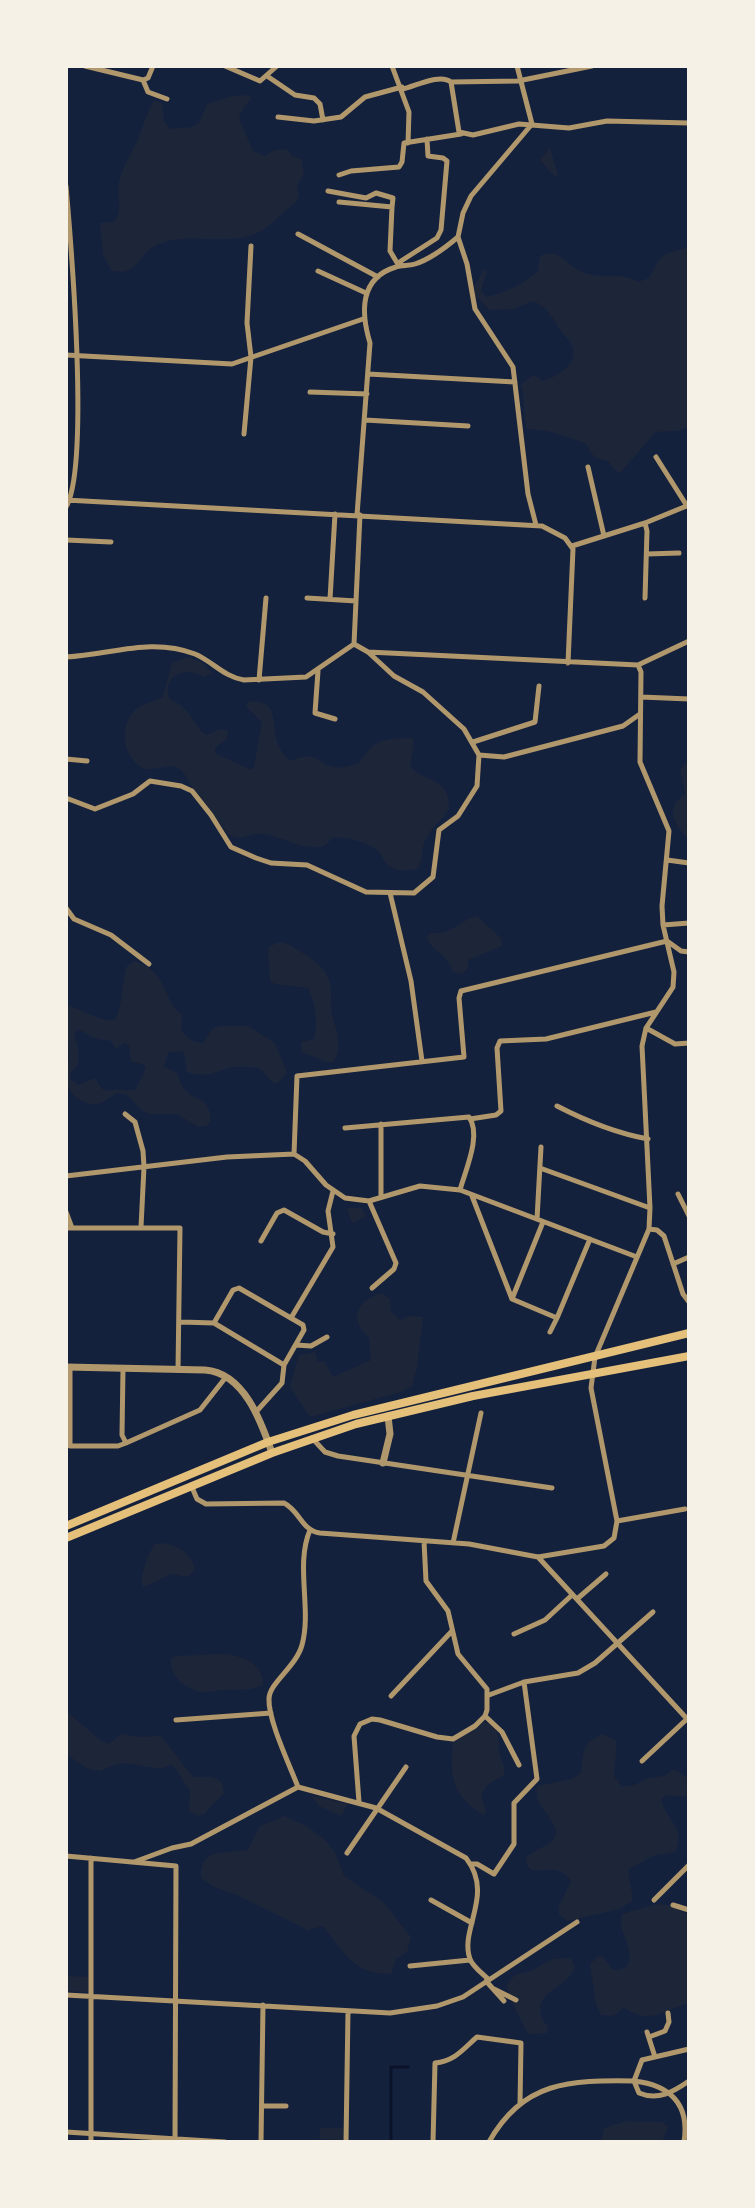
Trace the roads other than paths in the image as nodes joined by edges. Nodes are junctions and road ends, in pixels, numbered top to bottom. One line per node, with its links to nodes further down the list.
1 (85, 66): 8 (street)
2 (153, 66): 11 (street)
3 (225, 66): 10 (street)
4 (277, 66): 10 (street)
5 (392, 66): 14 (street)
6 (517, 66): 12 (street)
7 (592, 66): 9 (street)
8 (94, 67): 11 (street)
9 (572, 68): 12 (street)
10 (267, 76): 17 (street)
11 (143, 80): 15 (street)
12 (521, 80): 13 (street); 19 (street)
13 (451, 82): 14 (street); 20 (street)
14 (402, 88): 17 (street); 22 (street)
15 (167, 99)
16 (278, 117): 17 (street)
17 (323, 120)
18 (689, 123): 19 (street)
19 (532, 124): 20 (street); 30 (street)
20 (461, 134): 21 (street)
21 (427, 139): 22 (street); 32 (street)
22 (408, 142): 23 (street)
23 (339, 175)
24 (66, 186): 26 (street)
25 (328, 191): 28 (street)
26 (67, 199): 38 (street)
27 (339, 202): 28 (street)
28 (392, 207): 32 (street)
29 (298, 234): 34 (street)
30 (458, 237): 32 (street); 41 (street)
31 (252, 246): 39 (street)
32 (399, 266): 34 (street)
33 (318, 271): 35 (street)
34 (378, 277): 35 (street)
35 (366, 293): 36 (street)
36 (363, 319): 39 (street); 40 (street)
37 (66, 355): 38 (street)
38 (76, 356): 39 (street); 49 (street)
39 (251, 357): 46 (street)
40 (368, 374): 41 (street); 43 (street)
41 (515, 382): 55 (street)
42 (310, 393): 43 (street)
43 (367, 394): 44 (street)
44 (365, 420): 45 (street); 53 (street)
45 (468, 426)
46 (244, 434)
47 (656, 457): 50 (street)
48 (588, 467): 56 (street)
49 (68, 500): 51 (street); 52 (street)
50 (688, 505): 54 (street)
51 (66, 507)
52 (335, 514): 53 (street); 65 (street)
53 (358, 515): 55 (street); 66 (street)
54 (645, 523): 56 (street); 60 (street)
55 (536, 525): 59 (street)
56 (604, 536): 59 (street)
57 (66, 540): 58 (street)
58 (111, 542)
59 (572, 546): 71 (street)
60 (647, 554): 61 (street); 64 (street)
61 (679, 554)
62 (266, 598): 74 (street)
63 (307, 598): 65 (street)
64 (645, 598)
65 (330, 599): 66 (street)
66 (356, 601): 68 (street)
67 (689, 641): 72 (street)
68 (354, 644): 69 (street); 73 (street)
69 (368, 652): 71 (street); 80 (street)
70 (66, 657): 74 (street)
71 (568, 663): 72 (street)
72 (638, 665): 76 (street)
73 (318, 671): 74 (street); 79 (street)
74 (259, 680)
75 (539, 686): 80 (street)
76 (641, 697): 77 (street); 78 (street)
77 (689, 699)
78 (640, 714): 81 (street); 85 (street)
79 (335, 719)
80 (473, 742): 81 (street)
81 (479, 754): 87 (street)
82 (66, 759): 83 (street)
83 (87, 761)
84 (66, 798): 87 (street)
85 (667, 860): 86 (street); 90 (street)
86 (689, 863)
87 (390, 892): 97 (street)
88 (66, 908): 93 (street)
89 (689, 923): 90 (street)
90 (663, 925): 91 (street)
91 (667, 941): 92 (street); 94 (street); 97 (street)
92 (689, 952)
93 (149, 964)
94 (656, 1012): 95 (street); 100 (street)
95 (646, 1028): 96 (street); 103 (street)
96 (689, 1044)
97 (422, 1060): 105 (street)
98 (557, 1106): 103 (street)
99 (125, 1114): 106 (street)
100 (470, 1119): 101 (street); 109 (street)
101 (381, 1124): 102 (street); 113 (street)
102 (345, 1128)
103 (648, 1139): 115 (street)
104 (541, 1147): 107 (street)
105 (294, 1154): 106 (street); 110 (street)
106 (144, 1167): 108 (street); 119 (street)
107 (540, 1168): 115 (street); 118 (street)
108 (66, 1176)
109 (460, 1190): 112 (street); 113 (street)
110 (333, 1191): 114 (street); 122 (street)
111 (678, 1194): 117 (street)
112 (472, 1196): 118 (street); 129 (street)
113 (381, 1197): 114 (street)
114 (369, 1201): 128 (street)
115 (650, 1208): 121 (street)
116 (66, 1212): 120 (street)
117 (689, 1216)
118 (540, 1221): 123 (street); 129 (street)
119 (141, 1227): 120 (street); 133 (street)
120 (69, 1228)
121 (649, 1229): 125 (street); 127 (street)
122 (333, 1234): 124 (street); 131 (street)
123 (590, 1239): 125 (street); 132 (street)
124 (261, 1241)
125 (637, 1257): 139 (street)
126 (689, 1257): 127 (street)
127 (673, 1264): 130 (street)
128 (372, 1287)
129 (512, 1299): 132 (street)
130 (689, 1302)
131 (291, 1318): 134 (street); 138 (street)
132 (556, 1318): 135 (street)
133 (181, 1322): 134 (street); 144 (street)
134 (214, 1323): 141 (street)
135 (550, 1332)
136 (689, 1333): 139 (main road)
137 (327, 1337): 138 (street)
138 (296, 1345): 141 (street)
139 (595, 1356): 145 (street); 152 (main road)
140 (689, 1356): 145 (main road)
141 (284, 1365): 147 (street)
142 (68, 1367): 143 (street); 151 (street)
143 (123, 1369): 144 (street); 151 (street)
144 (178, 1370): 146 (street)
145 (591, 1373): 149 (main road); 159 (street)
146 (226, 1377): 147 (street); 151 (street)
147 (255, 1413): 152 (street)
148 (481, 1413): 155 (street)
149 (388, 1416): 150 (main road); 154 (street)
150 (312, 1438): 153 (main road); 154 (street)
151 (126, 1443)
152 (268, 1443): 153 (street); 160 (main road)
153 (272, 1453): 156 (main road)
154 (383, 1463): 155 (street)
155 (470, 1477): 157 (street); 164 (street)
156 (191, 1485): 161 (street); 162 (main road)
157 (552, 1488)
158 (686, 1509): 159 (street)
159 (617, 1521): 165 (street)
160 (66, 1526)
161 (310, 1530): 163 (street); 175 (street)
162 (66, 1538)
163 (424, 1541): 164 (street); 169 (street)
164 (453, 1543): 165 (street)
165 (538, 1557): 167 (street)
166 (606, 1574): 167 (street)
167 (575, 1597): 170 (street); 171 (street)
168 (652, 1612): 171 (street)
169 (452, 1631): 173 (street); 174 (street)
170 (514, 1634)
171 (617, 1645): 172 (street); 177 (street)
172 (524, 1682): 173 (street); 189 (street)
173 (489, 1695): 176 (street)
174 (391, 1696)
175 (271, 1713): 178 (street); 182 (street)
176 (485, 1716): 180 (street); 183 (street)
177 (688, 1719): 179 (street)
178 (176, 1720)
179 (642, 1761)
180 (519, 1765)
181 (406, 1767): 184 (street)
182 (298, 1787): 183 (street); 188 (street)
183 (359, 1802): 184 (street)
184 (376, 1808): 185 (street); 189 (street)
185 (347, 1853)
186 (66, 1856): 187 (street)
187 (91, 1858): 188 (street); 202 (street)
188 (132, 1863): 204 (street)
189 (470, 1864): 196 (street)
190 (689, 1865): 192 (street)
191 (431, 1900): 196 (street)
192 (654, 1900)
193 (673, 1905): 194 (street)
194 (689, 1910)
195 (577, 1922): 199 (street)
196 (472, 1923): 197 (street)
197 (470, 1960): 198 (street); 199 (street)
198 (410, 1966)
199 (488, 1980): 200 (street); 207 (street)
200 (494, 1989): 203 (street); 205 (street)
201 (66, 1995): 202 (street)
202 (91, 1996): 204 (street); 218 (street)
203 (516, 2000)
204 (176, 2001): 206 (street); 219 (street)
205 (504, 2001)
206 (263, 2005): 207 (street); 215 (street)
207 (348, 2011): 223 (street)
208 (668, 2013): 210 (street)
209 (688, 2050): 210 (street)
210 (655, 2057): 211 (street)
211 (634, 2081): 213 (street); 213 (street); 214 (street)
212 (689, 2081): 213 (street)
213 (670, 2093): 226 (street)
214 (520, 2104): 224 (street); 225 (street)
215 (262, 2106): 216 (street); 222 (street)
216 (286, 2106)
217 (66, 2132): 218 (street)
218 (91, 2133): 219 (street); 220 (street)
219 (175, 2140): 221 (street)
220 (91, 2142)
221 (225, 2142)
222 (261, 2142)
223 (346, 2142)
224 (433, 2142)
225 (489, 2142)
226 (684, 2142)

